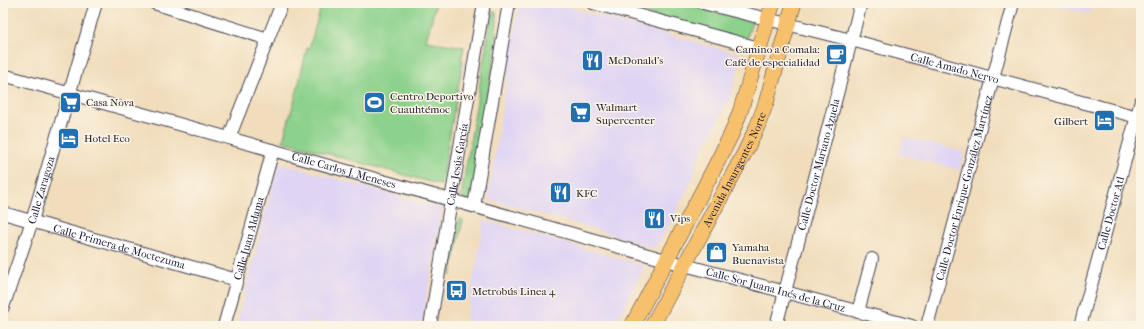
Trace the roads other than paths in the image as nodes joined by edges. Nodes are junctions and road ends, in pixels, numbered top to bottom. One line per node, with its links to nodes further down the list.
1 (96, 3): 19 (street, Calle Zaragoza)
2 (154, 3): 14 (street)
3 (282, 3): 14 (street)
4 (484, 3): 24 (street, Calle Jesús García)
5 (509, 3): 25 (street)
6 (594, 3): 16 (street)
7 (703, 3): 12 (street, Calle Amado Nervo)
8 (773, 3): 12 (main road, Avenida Insurgentes Norte)
9 (794, 3): 13 (main road, Avenida Insurgentes Norte)
10 (861, 3): 15 (street, Calle Doctor Mariano Azuela)
11 (1013, 3): 18 (street, Calle Doctor Enrique González Martínez)
12 (768, 20): 13 (street, Calle Amado Nervo); 16 (main road, Avenida Insurgentes Norte)
13 (788, 24): 15 (street, Calle Amado Nervo); 30 (main road, Avenida Insurgentes Norte)
14 (268, 39): 22 (street)
15 (852, 40): 18 (street, Calle Amado Nervo); 32 (street, Calle Doctor Mariano Azuela)
16 (759, 48): 29 (main road, Avenida Insurgentes Norte)
17 (3, 75): 19 (street, Calle Carlos J. Meneses)
18 (994, 78): 21 (street, Calle Amado Nervo); 41 (street, Calle Doctor Enrique González Martínez)
19 (70, 94): 22 (street, Calle Carlos J. Meneses); 27 (street, Calle Zaragoza)
20 (1141, 101): 21 (street, Calle Doctor Atl)
21 (1139, 117): 42 (street, Calle Doctor Atl)
22 (230, 138): 23 (street, Calle Carlos J. Meneses)
23 (273, 150): 24 (street, Calle Carlos J. Meneses); 31 (street, Calle Juan Aldama)
24 (451, 200): 25 (street, Calle Carlos J. Meneses); 36 (street, Calle Jesús García)
25 (474, 206): 29 (street, Calle Carlos J. Meneses)
26 (3, 213): 27 (street, Calle Primera de Moctezuma)
27 (32, 220): 31 (street, Calle Primera de Moctezuma); 33 (street, Calle Zaragoza)
28 (872, 259): 34 (street)
29 (666, 260): 30 (street, Calle Carlos J. Meneses); 37 (main road, Avenida Insurgentes Norte)
30 (686, 264): 32 (street, Calle Sor Juana Inés de la Cruz); 38 (main road, Avenida Insurgentes Norte)
31 (236, 280): 35 (street, Calle Juan Aldama)
32 (785, 292): 34 (street, Calle Sor Juana Inés de la Cruz); 39 (street, Calle Doctor Mariano Azuela)
33 (3, 307)
34 (858, 312): 40 (street, Calle Sor Juana Inés de la Cruz)
35 (224, 326)
36 (430, 326)
37 (632, 326)
38 (652, 326)
39 (776, 326)
40 (912, 326)
41 (927, 326)
42 (1080, 326)

